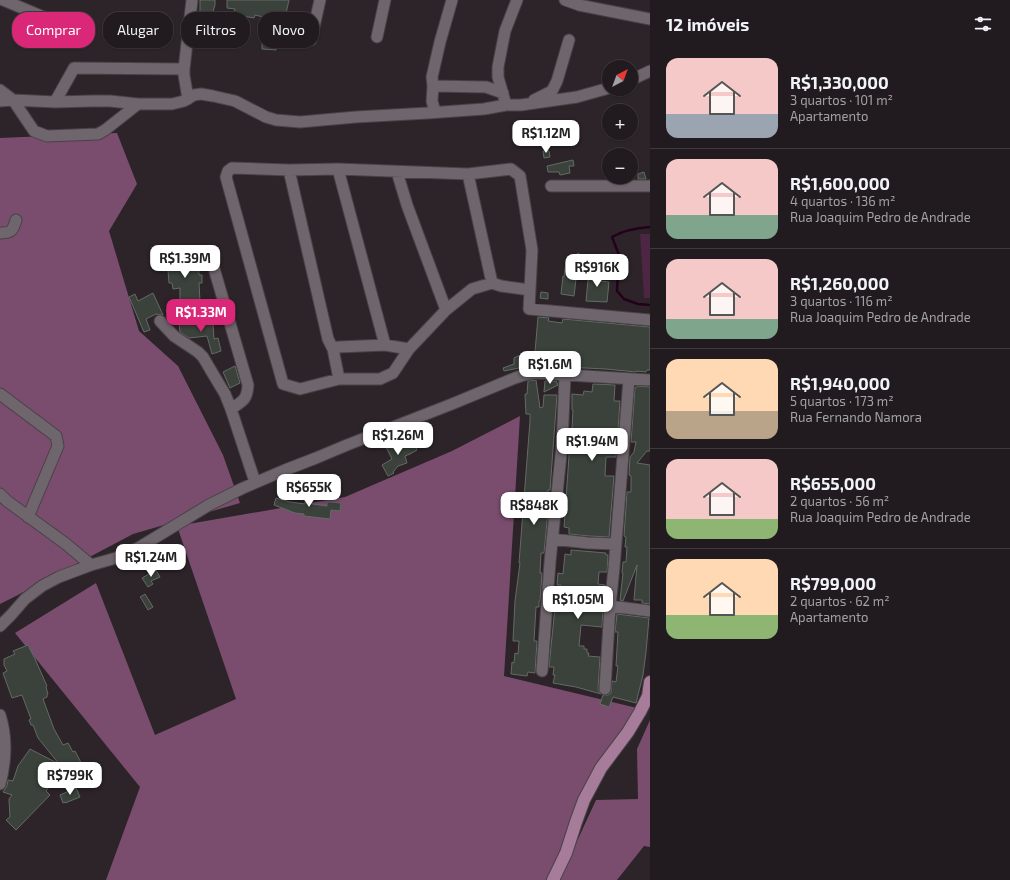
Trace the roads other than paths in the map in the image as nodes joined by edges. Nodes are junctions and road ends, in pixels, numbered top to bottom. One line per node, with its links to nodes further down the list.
1 (1, 0): 9 (street)
2 (192, 0): 14 (street)
3 (320, 0): 10 (street)
4 (385, 0): 12 (street)
5 (452, 0): 17 (street)
6 (517, 0): 20 (street)
7 (565, 0): 8 (street)
8 (579, 2): 11 (street)
9 (31, 12)
10 (317, 12)
11 (650, 19)
12 (377, 37)
13 (569, 40): 26 (street)
14 (184, 69): 21 (street); 24 (street)
15 (650, 71): 16 (street)
16 (638, 77)
17 (433, 86): 20 (street); 28 (street)
18 (0, 90): 22 (street)
19 (602, 90): 26 (street)
20 (503, 93): 27 (street)
21 (188, 98): 25 (street); 28 (street)
22 (13, 100): 23 (street); 24 (street); 25 (street)
23 (0, 101)
24 (55, 102): 25 (street)
25 (138, 104)
26 (526, 104): 27 (street)
27 (506, 105): 28 (street)
28 (435, 112)
29 (338, 169): 30 (street); 31 (street); 43 (street)
30 (289, 170): 44 (street); 47 (street)
31 (397, 172): 32 (street); 40 (street)
32 (468, 174): 38 (street); 39 (street)
33 (551, 186): 34 (street)
34 (650, 186)
35 (16, 220): 36 (street)
36 (0, 233)
37 (213, 265): 51 (street)
38 (492, 283): 39 (street); 40 (street)
39 (530, 290): 41 (street)
40 (446, 310): 45 (street)
41 (650, 320)
42 (160, 321): 51 (street)
43 (385, 345): 44 (street); 45 (street)
44 (333, 349): 47 (street)
45 (409, 349): 47 (street)
46 (565, 375): 48 (street); 52 (street); 55 (street)
47 (338, 379)
48 (629, 379): 49 (street); 56 (street)
49 (650, 380)
50 (0, 394): 54 (street)
51 (231, 409): 52 (street)
52 (255, 482): 57 (street)
53 (0, 494): 54 (street)
54 (28, 517): 57 (street)
55 (552, 539): 56 (street); 61 (street)
56 (616, 544): 58 (street)
57 (91, 565): 60 (street)
58 (610, 606): 59 (street); 63 (street)
59 (650, 611)
60 (0, 626)
61 (542, 672)
62 (650, 682): 66 (main road)
63 (605, 689)
64 (0, 715): 65 (street)
65 (0, 784)
66 (553, 880)

